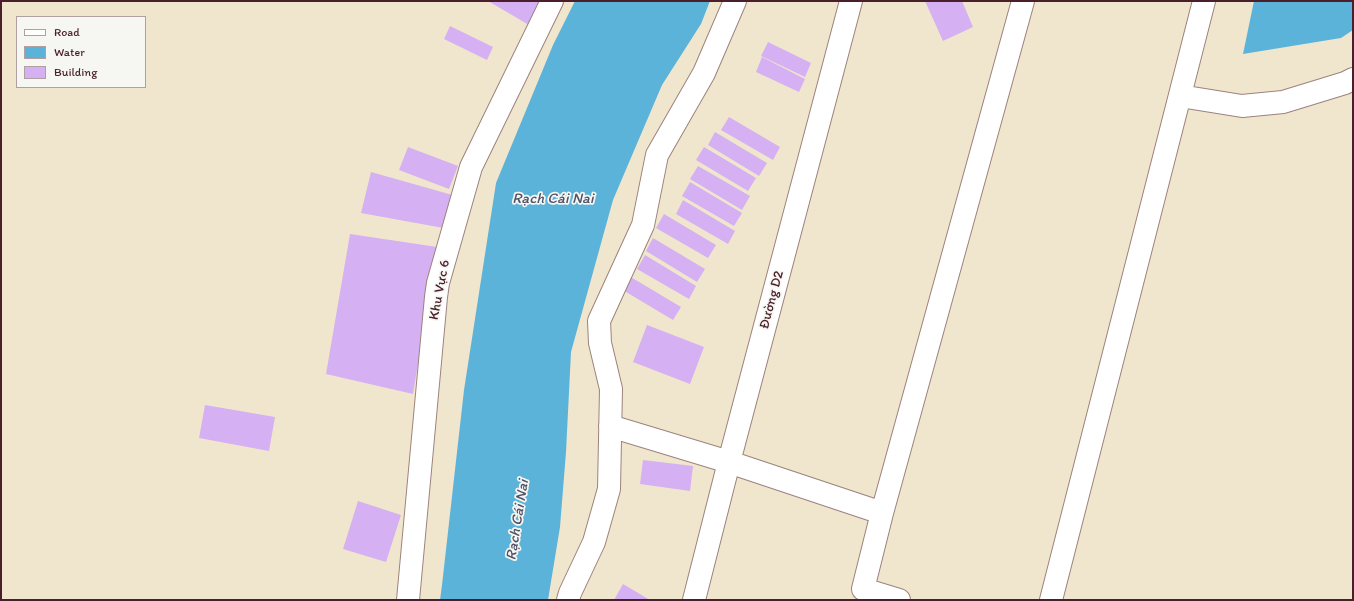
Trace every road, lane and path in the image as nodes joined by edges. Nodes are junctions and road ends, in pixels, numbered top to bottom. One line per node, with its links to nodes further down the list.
1 (552, 1): 11 (street, Khu Vực 6)
2 (734, 1): 8 (street)
3 (851, 1): 9 (street, Đường D2)
4 (1023, 1): 10 (street)
5 (1204, 1): 7 (street)
6 (1353, 79): 7 (street)
7 (1180, 96): 15 (street)
8 (610, 426): 9 (street); 12 (street)
9 (729, 462): 10 (street); 13 (street, Đường D2)
10 (882, 513): 14 (street)
11 (408, 600)
12 (568, 600)
13 (694, 600)
14 (899, 600)
15 (1051, 600)

